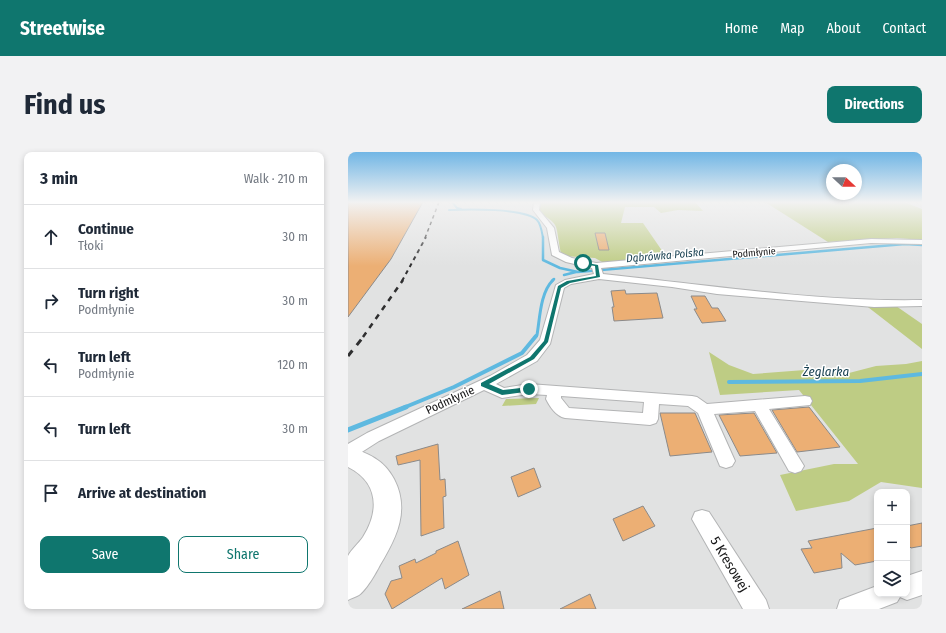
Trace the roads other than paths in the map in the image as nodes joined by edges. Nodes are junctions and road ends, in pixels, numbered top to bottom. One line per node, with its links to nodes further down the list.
1 (549, 223): 3 (street)
2 (922, 242): 3 (street, Podmłynie)
3 (598, 271): 4 (street, Podmłynie); 5 (street, Podmłynie)
4 (922, 303)
5 (484, 384): 6 (street); 11 (street, Podmłynie)
6 (556, 391): 7 (street); 7 (street)
7 (652, 398): 10 (street)
8 (806, 401): 9 (street)
9 (759, 405): 10 (street); 14 (street)
10 (704, 410): 13 (street)
11 (348, 452)
12 (348, 457): 17 (main road)
13 (726, 462)
14 (795, 466)
15 (702, 519): 20 (street, 5 Kresowej)
16 (922, 582): 18 (street)
17 (348, 583)
18 (910, 587)
19 (879, 597): 21 (street)
20 (757, 609)
21 (849, 609)

